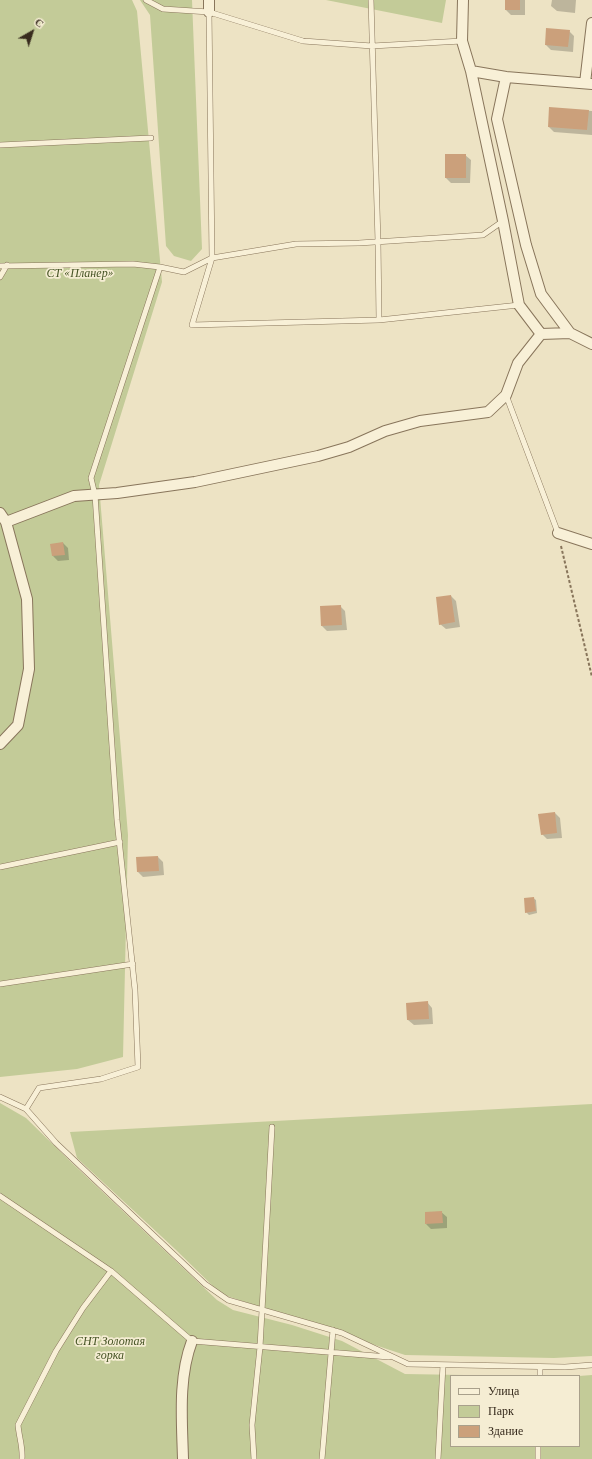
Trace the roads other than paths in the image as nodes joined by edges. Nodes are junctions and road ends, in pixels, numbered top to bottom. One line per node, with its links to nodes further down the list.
1 (146, 0): 5 (lane)
2 (209, 0): 5 (street)
3 (371, 0): 8 (lane)
4 (463, 0): 7 (street)
5 (210, 12): 8 (lane); 16 (lane)
6 (592, 23): 11 (street)
7 (462, 41): 8 (lane); 9 (street)
8 (372, 46): 15 (lane)
9 (471, 71): 10 (street); 14 (street)
10 (506, 77): 11 (street); 23 (street)
11 (588, 84)
12 (151, 138): 13 (lane)
13 (0, 145)
14 (503, 221): 15 (lane); 21 (street)
15 (378, 242): 16 (lane); 22 (lane)
16 (212, 258): 19 (lane); 22 (lane)
17 (0, 266): 18 (lane)
18 (7, 266): 19 (lane); 20 (lane)
19 (160, 267): 27 (lane)
20 (0, 276)
21 (519, 305): 22 (lane); 24 (street)
22 (379, 320)
23 (570, 333): 24 (street); 25 (street)
24 (541, 334): 26 (street)
25 (592, 344)
26 (506, 395): 27 (street); 30 (lane)
27 (95, 494): 29 (street); 33 (lane)
28 (0, 513): 29 (street)
29 (3, 524): 32 (street)
30 (558, 533): 31 (street)
31 (592, 544)
32 (0, 744)
33 (120, 842): 34 (lane); 35 (lane)
34 (0, 867)
35 (133, 964): 36 (lane); 38 (lane)
36 (0, 984)
37 (0, 1097): 38 (lane)
38 (26, 1109): 42 (lane)
39 (272, 1127): 42 (lane)
40 (0, 1196): 41 (lane)
41 (111, 1271): 44 (lane); 53 (lane)
42 (262, 1310): 43 (lane); 45 (lane)
43 (333, 1330): 46 (lane); 47 (lane)
44 (192, 1341): 45 (lane); 54 (street)
45 (260, 1347): 46 (lane); 55 (lane)
46 (331, 1352): 47 (lane); 56 (lane)
47 (392, 1357): 48 (lane)
48 (443, 1364): 50 (lane); 57 (lane)
49 (592, 1365): 50 (lane)
50 (540, 1367): 51 (lane)
51 (540, 1375)
52 (538, 1447): 58 (lane)
53 (22, 1459)
54 (183, 1459)
55 (254, 1459)
56 (322, 1459)
57 (438, 1459)
58 (538, 1459)

